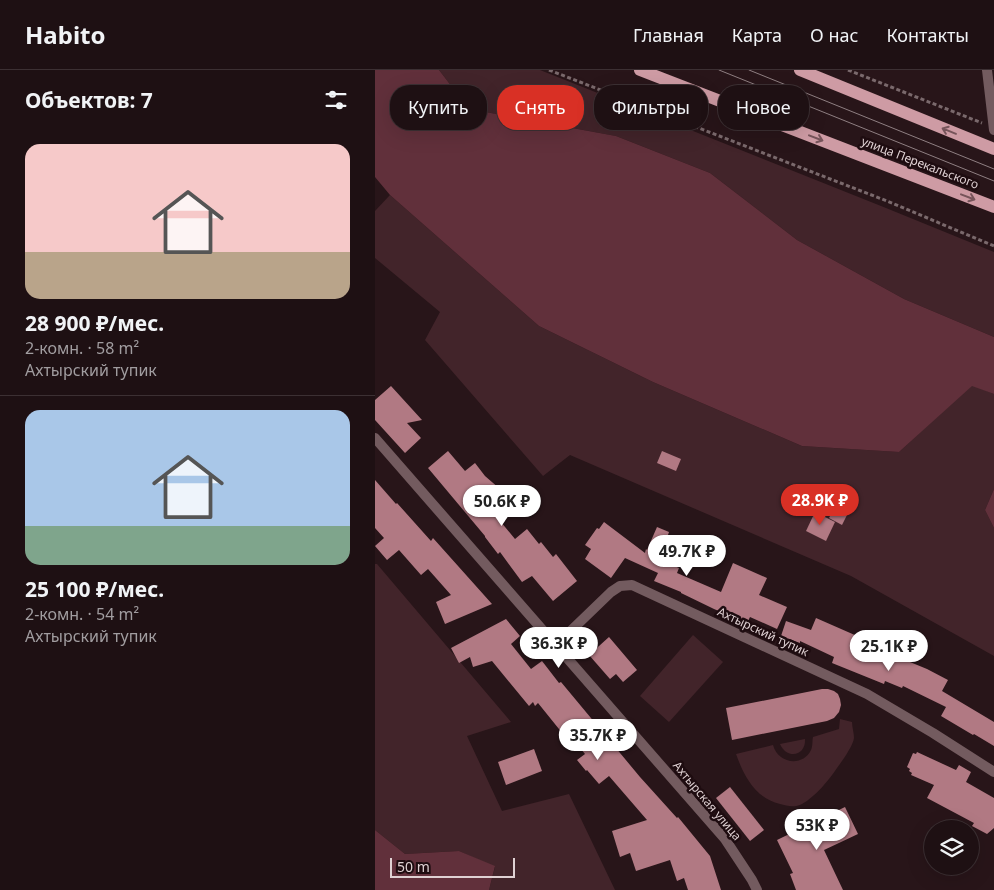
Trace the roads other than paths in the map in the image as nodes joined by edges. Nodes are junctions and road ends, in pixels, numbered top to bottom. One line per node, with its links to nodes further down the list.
1 (640, 70): 6 (main road, улица Перекальского, one-way to 6)
2 (800, 70): 5 (main road, one-way to 2)
3 (987, 70): 4 (street)
4 (994, 129)
5 (994, 149)
6 (994, 207)
7 (375, 438): 8 (street, Ахтырская улица)
8 (555, 646): 9 (street, Ахтырский тупик); 10 (street, Ахтырская улица)
9 (994, 772)
10 (757, 890)

